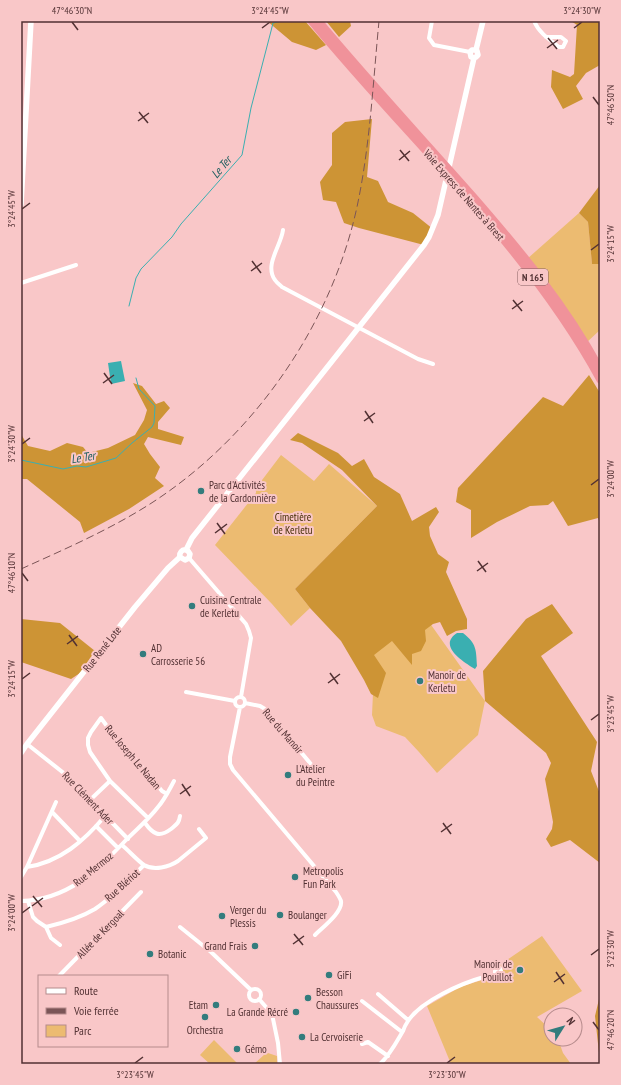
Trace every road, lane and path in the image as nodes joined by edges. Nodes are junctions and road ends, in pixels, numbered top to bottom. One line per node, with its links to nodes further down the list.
1 (31, 21): 12 (main road)
2 (311, 21): 9 (highway, Voie Express de Nantes à Brest / N 165)
3 (319, 21): 9 (highway, Voie Express de Nantes à Brest / N 165)
4 (432, 21): 8 (street)
5 (483, 21): 8 (main road)
6 (534, 21): 7 (street)
7 (546, 37)
8 (473, 51): 16 (main road)
9 (364, 78): 10 (highway, Voie Express de Nantes à Brest / N 165)
10 (379, 95): 11 (highway, Voie Express de Nantes à Brest / N 165); 11 (highway, Voie Express de Nantes à Brest / N 165)
11 (454, 179): 18 (highway, Voie Express de Nantes à Brest / N 165); 19 (highway, Voie Express de Nantes à Brest / N 165)
12 (21, 204)
13 (283, 230): 16 (street)
14 (76, 265): 15 (street)
15 (21, 283)
16 (360, 328): 17 (street); 20 (main road)
17 (433, 364)
18 (600, 368)
19 (600, 380)
20 (186, 550): 21 (main road); 22 (main road)
21 (180, 557): 22 (main road); 28 (main road, Rue René Lote)
22 (188, 558): 24 (street)
23 (186, 692): 25 (street)
24 (241, 697): 25 (street); 26 (street)
25 (235, 701): 27 (street)
26 (245, 703): 27 (street); 31 (street, Rue du Manoir)
27 (240, 707): 56 (street)
28 (27, 744): 29 (main road, Rue René Lote); 30 (main road, Rue René Lote); 35 (street, Rue Clément Ader)
29 (21, 747)
30 (21, 753)
31 (315, 769)
32 (110, 781): 34 (street, Rue Joseph Le Nadan); 35 (street); 40 (street)
33 (174, 781): 34 (street, Rue Mermoz)
34 (167, 794): 40 (street, Rue Mermoz)
35 (90, 800): 38 (street, Rue Clément Ader)
36 (56, 802): 37 (street)
37 (52, 812): 45 (street); 49 (street)
38 (105, 816): 42 (street); 44 (street, Rue Clément Ader)
39 (180, 816): 41 (street)
40 (148, 818): 41 (street, Rue Mermoz)
41 (145, 823): 44 (street, Rue Mermoz)
42 (96, 826): 45 (street); 47 (street)
43 (199, 829): 48 (street, Rue Blériot)
44 (128, 839): 46 (street, Rue Mermoz)
45 (80, 841): 49 (street)
46 (122, 845): 47 (street, Rue Mermoz); 48 (street)
47 (118, 848): 53 (street, Rue Mermoz)
48 (144, 865): 54 (street, Rue Blériot)
49 (27, 867): 50 (street)
50 (21, 877)
51 (141, 892): 59 (street, Allée de Kergoal)
52 (21, 901): 53 (street, Rue Mermoz)
53 (28, 901): 54 (street)
54 (46, 927): 57 (street)
55 (180, 927): 60 (street)
56 (316, 935)
57 (60, 945)
58 (495, 974): 64 (street)
59 (60, 975)
60 (251, 990): 62 (street); 62 (street)
61 (378, 994): 64 (street)
62 (259, 999): 68 (street)
63 (362, 1001): 65 (street)
64 (408, 1020): 65 (street)
65 (402, 1032): 67 (street)
66 (362, 1044): 67 (street)
67 (388, 1056): 69 (street)
68 (280, 1064)
69 (380, 1064)

